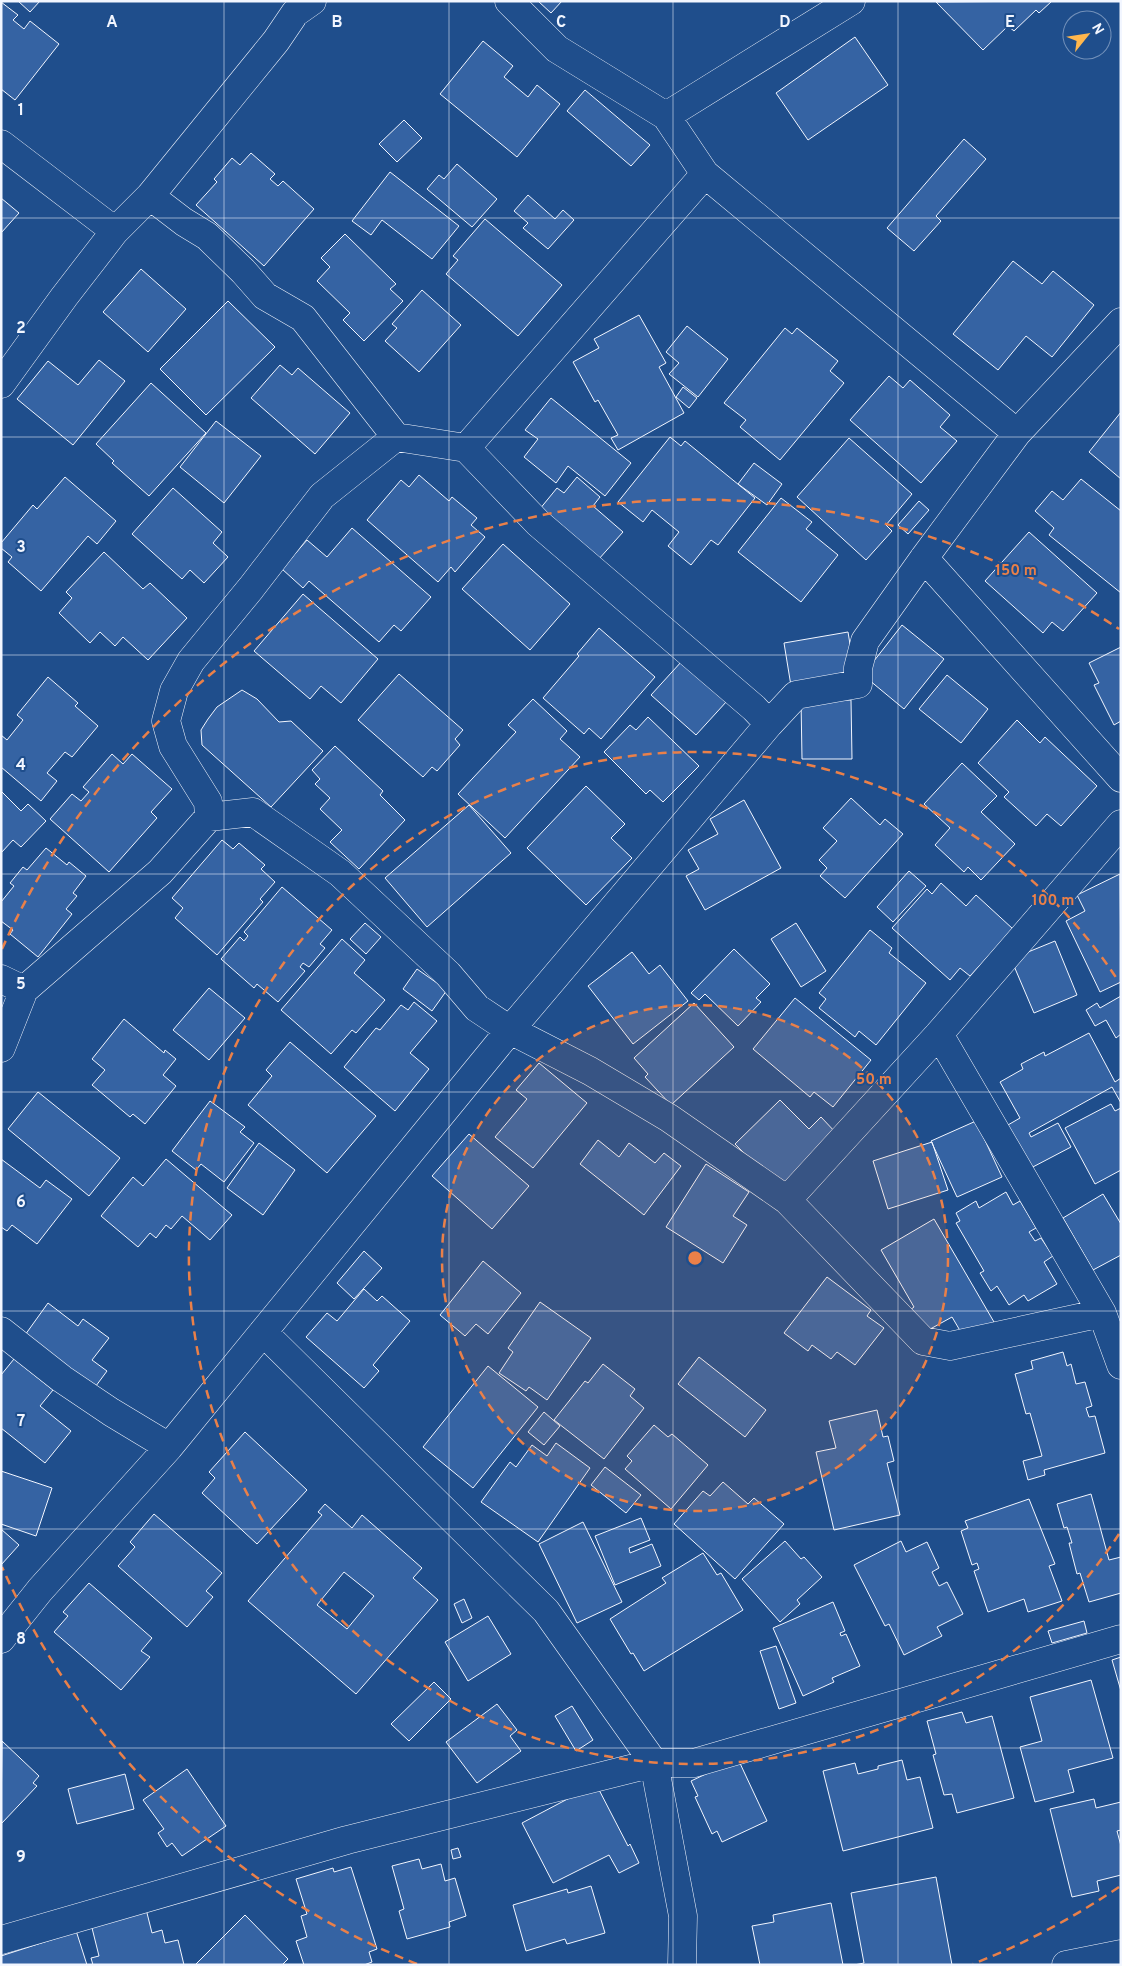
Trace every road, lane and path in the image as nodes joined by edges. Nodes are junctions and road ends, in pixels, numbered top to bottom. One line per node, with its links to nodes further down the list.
1 (509, 1): 4 (street)
2 (851, 1): 4 (street)
3 (296, 5): 7 (street)
4 (666, 116): 6 (street)
5 (1, 144): 8 (street)
6 (705, 174): 11 (street); 13 (street)
7 (150, 196): 8 (street); 12 (street)
8 (116, 231): 10 (street)
9 (1116, 336): 11 (street)
10 (1, 384)
11 (1017, 433): 14 (street)
12 (396, 437): 13 (street); 17 (street)
13 (466, 448): 15 (street)
14 (924, 558): 15 (street); 16 (street)
15 (770, 724): 20 (street)
16 (1121, 778)
17 (208, 818): 19 (street); 20 (street)
18 (1121, 824): 21 (street)
19 (13, 985): 22 (street)
20 (510, 1030): 23 (street); 26 (street)
21 (938, 1034): 23 (street); 24 (street)
22 (1, 1048)
23 (787, 1200): 24 (street)
24 (1102, 1313): 27 (street)
25 (1, 1331): 28 (street)
26 (263, 1332): 28 (street); 31 (street)
27 (1121, 1365)
28 (169, 1447): 29 (street)
29 (1, 1639)
30 (1121, 1639): 31 (street)
31 (654, 1763): 32 (street); 34 (street)
32 (1, 1940)
33 (1121, 1954): 35 (street)
34 (682, 1965)
35 (1066, 1965)

